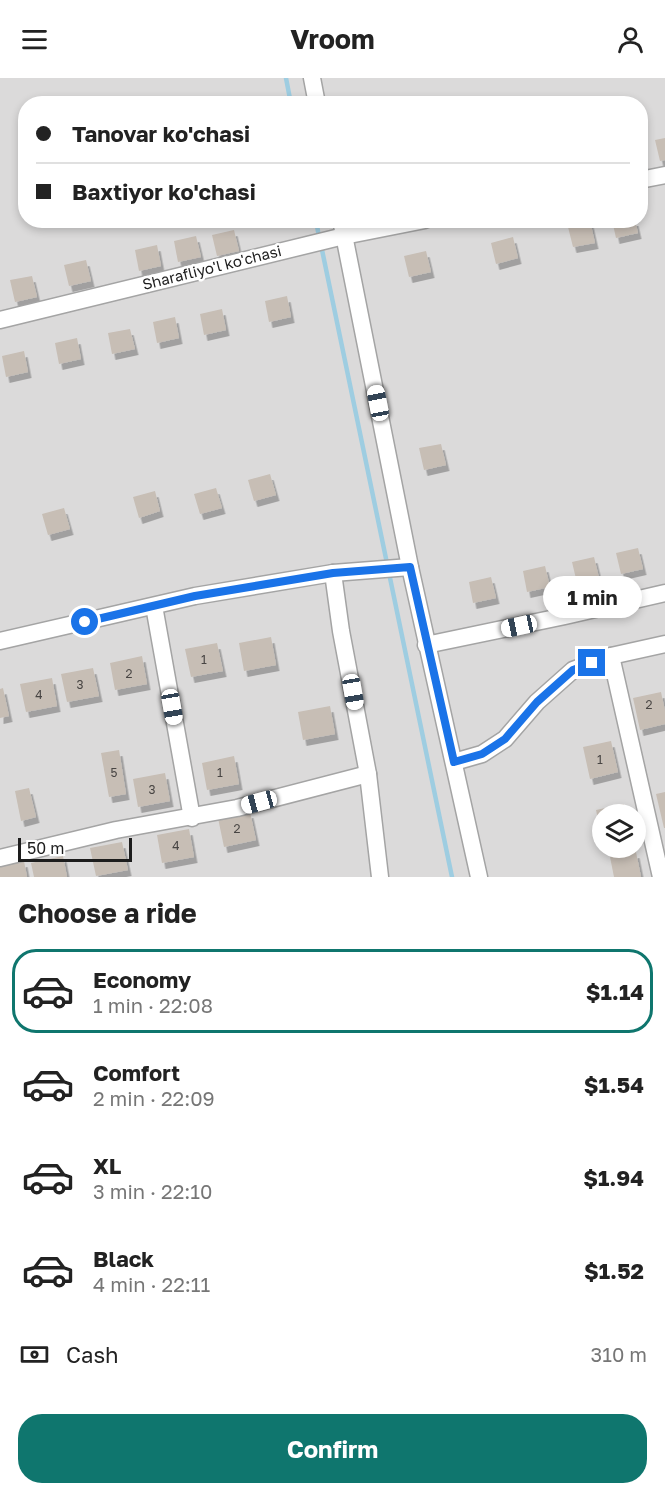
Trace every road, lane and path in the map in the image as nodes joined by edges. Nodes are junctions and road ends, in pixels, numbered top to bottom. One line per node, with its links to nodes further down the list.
1 (312, 78): 2 (street)
2 (315, 96)
3 (665, 175): 4 (street)
4 (648, 178)
5 (343, 228): 6 (street, Sharafliyo'l ko'chasi); 7 (street)
6 (0, 320)
7 (410, 567): 8 (street); 13 (street)
8 (333, 573): 10 (street); 16 (street)
9 (665, 593): 13 (street)
10 (154, 606): 11 (street); 17 (street)
11 (0, 641)
12 (665, 644): 14 (street)
13 (426, 645): 15 (street)
14 (611, 656): 15 (street); 21 (street)
15 (454, 762): 20 (street)
16 (368, 774): 17 (street); 19 (street)
17 (192, 818): 18 (street)
18 (0, 858)
19 (380, 877)
20 (478, 877)
21 (661, 877)

